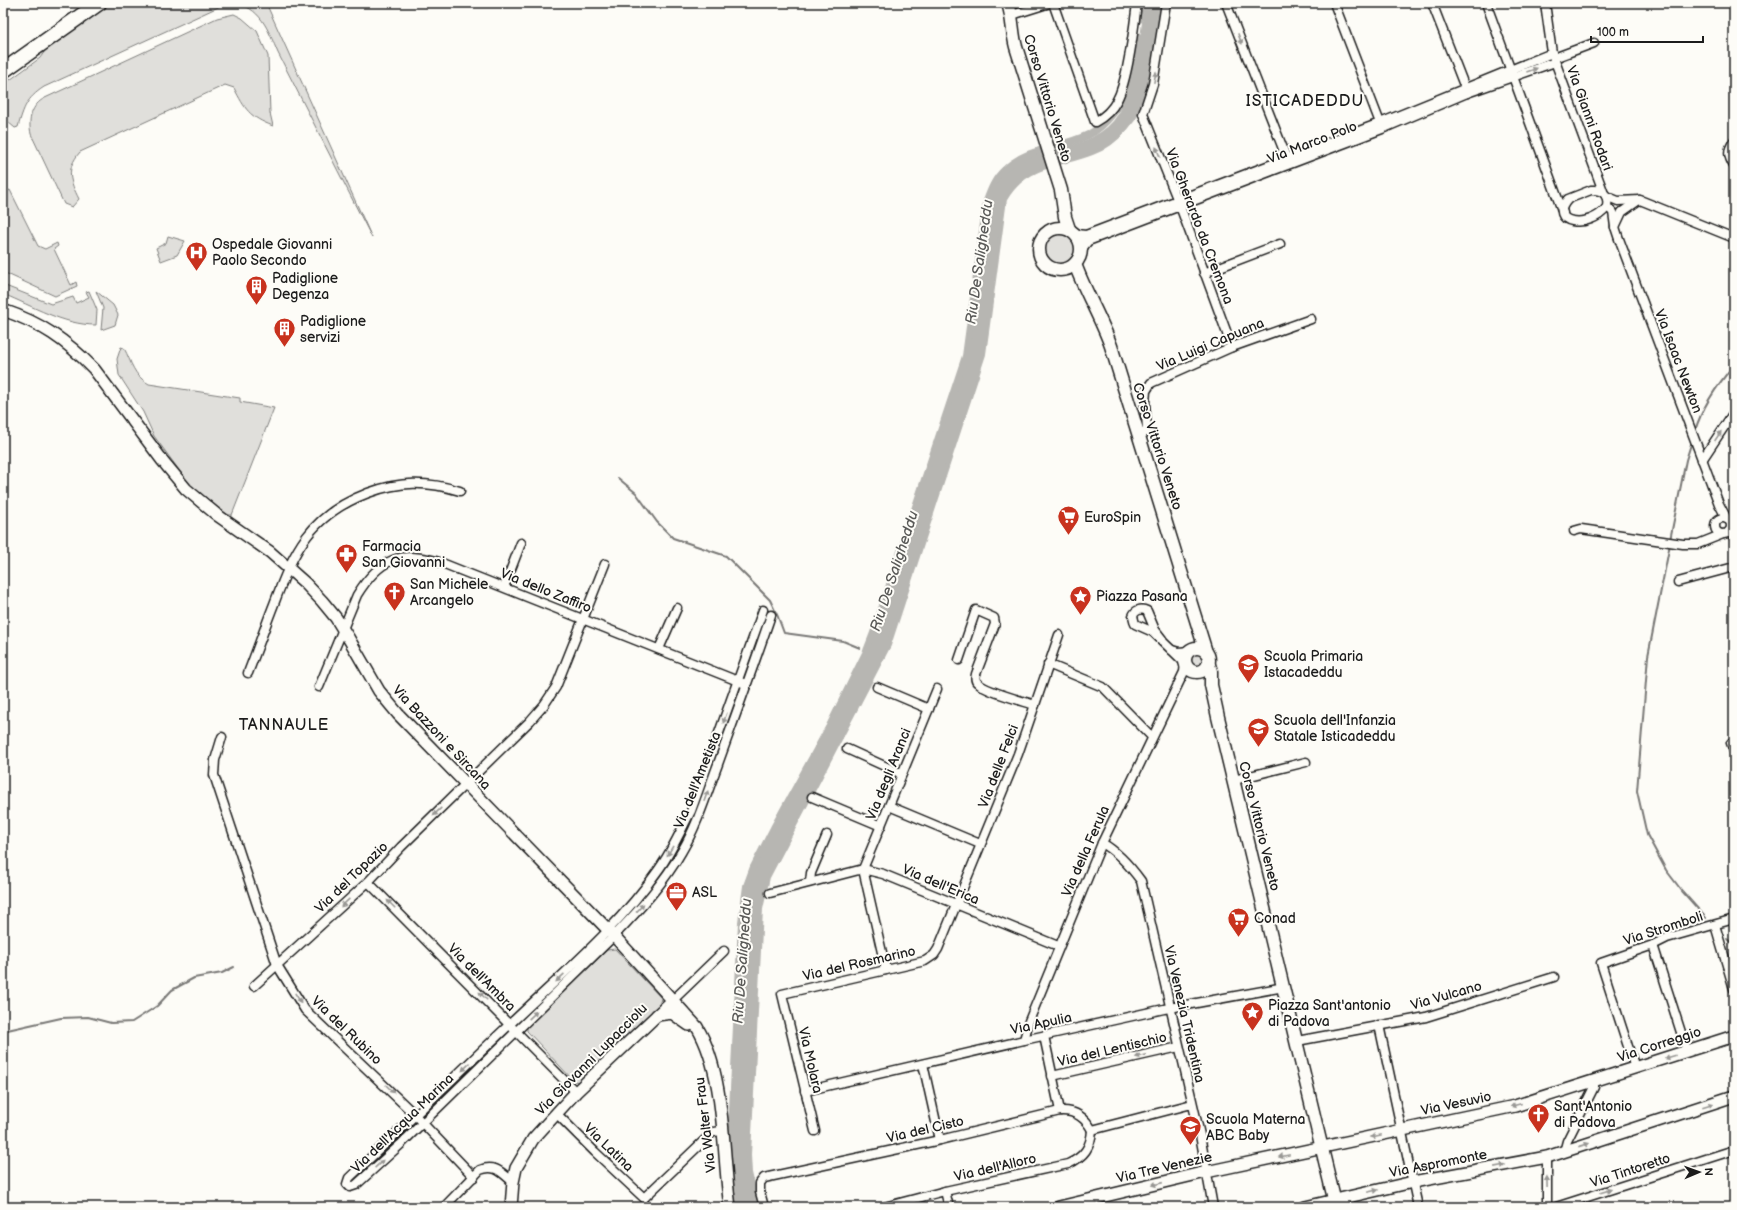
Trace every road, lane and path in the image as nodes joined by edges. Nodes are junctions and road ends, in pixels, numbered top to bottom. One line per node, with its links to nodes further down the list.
1 (99, 3): 14 (highway)
2 (1050, 3): 11 (street)
3 (1053, 3): 4 (street)
4 (1137, 3)
5 (1166, 3): 26 (street, Via Gherardo da Cremona, one-way to 5)
6 (1226, 3): 19 (street, one-way to 19)
7 (1334, 3): 17 (street)
8 (1432, 3): 16 (street)
9 (1486, 3): 15 (street)
10 (1544, 3): 13 (street, Via Gianni Rodari)
11 (1010, 9): 25 (main road, Corso Vittorio Veneto)
12 (1594, 43): 13 (street, Via Marco Polo)
13 (1554, 58): 15 (street, Via Marco Polo); 21 (street, Via Gianni Rodari)
14 (3, 71)
15 (1512, 73): 16 (street, Via Marco Polo); 22 (street)
16 (1467, 91): 17 (street, Via Marco Polo)
17 (1381, 126): 19 (street, Via Marco Polo)
18 (1734, 141): 20 (street)
19 (1288, 162): 26 (street, Via Marco Polo)
20 (1734, 166)
21 (1605, 194): 23 (street); 24 (street); 28 (street)
22 (1558, 195): 23 (street); 29 (street)
23 (1568, 199): 29 (street)
24 (1640, 200): 27 (street); 34 (street)
25 (1063, 202): 32 (main road, Corso Vittorio Veneto); 33 (main road, Corso Vittorio Veneto)
26 (1179, 203): 33 (street, Via Marco Polo); 36 (street, Via Marco Polo); 39 (street, Via Gherardo da Cremona)
27 (1630, 206): 28 (street); 31 (street)
28 (1607, 207): 30 (street); 31 (street, Via Isaac Newton)
29 (1563, 213): 30 (street)
30 (1597, 216): 31 (street)
31 (1615, 227): 46 (street, Via Isaac Newton)
32 (1052, 229): 33 (main road); 38 (main road)
33 (1073, 232): 36 (main road)
34 (1734, 238)
35 (1280, 244): 39 (street)
36 (1082, 250): 37 (main road)
37 (1075, 264): 38 (main road); 40 (main road, Corso Vittorio Veneto)
38 (1058, 270): 40 (main road, Corso Vittorio Veneto)
39 (1204, 273): 43 (street, Via Gherardo da Cremona)
40 (1086, 292): 45 (main road, Corso Vittorio Veneto)
41 (3, 310): 53 (street, Via Bazzoni e Sircana)
42 (1311, 319): 43 (street, Via Luigi Capuana)
43 (1232, 347): 45 (street, Via Luigi Capuana)
44 (1734, 412): 46 (street, one-way to 44)
45 (1140, 436): 59 (main road, Corso Vittorio Veneto)
46 (1702, 460): 48 (street, Via Isaac Newton)
47 (460, 491): 53 (street)
48 (1723, 519): 50 (street); 50 (street, Via Isaac Newton)
49 (1574, 531): 50 (street)
50 (1726, 532)
51 (521, 543): 56 (street)
52 (605, 564): 61 (street, Via del Topazio)
53 (288, 567): 64 (street, Via Bazzoni e Sircana); 74 (street)
54 (1734, 567): 55 (street)
55 (1678, 582)
56 (504, 587): 61 (street, Via dello Zaffiro); 64 (street, Via dello Zaffiro)
57 (677, 608): 67 (street)
58 (763, 610): 75 (street, Via dell'Ametista)
59 (1194, 612): 69 (main road, Corso Vittorio Veneto); 70 (main road, Corso Vittorio Veneto)
60 (771, 615): 76 (street, Via dell'Ametista)
61 (583, 619): 67 (street, Via dello Zaffiro); 88 (street, Via del Topazio)
62 (1150, 619): 63 (street); 63 (street); 66 (street)
63 (1142, 627): 66 (street)
64 (343, 629): 78 (street, Via dello Zaffiro); 88 (street, Via Bazzoni e Sircana)
65 (1059, 635): 72 (street, Via delle Felci)
66 (1162, 639): 68 (street)
67 (659, 649): 75 (street, Via dello Zaffiro)
68 (1171, 649): 69 (street); 73 (street)
69 (1191, 650): 70 (main road); 73 (main road, Corso Vittorio Veneto)
70 (1206, 652): 73 (main road, Corso Vittorio Veneto)
71 (959, 660): 80 (street)
72 (1048, 664): 80 (street, Via delle Felci); 83 (street)
73 (1193, 670): 83 (street, Via della Ferula); 87 (main road, Corso Vittorio Veneto)
74 (248, 673)
75 (738, 681): 76 (street, Via dello Zaffiro); 102 (street, Via dell'Ametista, one-way to 102)
76 (748, 685): 102 (street, Via dell'Ametista, one-way to 76)
77 (877, 687): 81 (street)
78 (319, 688)
79 (937, 689): 81 (street, Via degli Aranci)
80 (1035, 705): 94 (street, Via delle Felci)
81 (929, 709): 86 (street, Via degli Aranci)
82 (222, 737): 106 (street, Via del Rubino)
83 (1152, 737): 93 (street, Via della Ferula)
84 (847, 749): 86 (street)
85 (1306, 762): 87 (street)
86 (902, 774): 90 (street, Via degli Aranci)
87 (1234, 780): 110 (main road, Corso Vittorio Veneto)
88 (466, 785): 96 (street, Via del Topazio, one-way to 96); 102 (street, Via Bazzoni e Sircana)
89 (812, 797): 91 (street)
90 (889, 806): 91 (street, Via degli Aranci); 94 (street)
91 (881, 826): 95 (street, Via degli Aranci)
92 (827, 835): 97 (street)
93 (1102, 843): 104 (street, Via della Ferula); 114 (street, Via Venezia Tridentina)
94 (980, 844): 99 (street, Via delle Felci)
95 (863, 869): 97 (street, Via dell'Erica); 99 (street, Via dell'Erica); 107 (street)
96 (368, 882): 106 (street, Via del Topazio, one-way to 106); 116 (street, Via dell'Ambra, one-way to 96)
97 (810, 882): 98 (street, Via dell'Erica)
98 (770, 893)
99 (956, 905): 104 (street, Via dell'Erica); 107 (street, Via del Rosmarino)
100 (1734, 918): 101 (street, Via Stromboli)
101 (1715, 925): 103 (street, Via Stromboli); 111 (street)
102 (611, 933): 113 (street, Via Bazzoni e Sircana); 116 (street, Via dell'Acqua Marina, one-way to 116); 118 (street, Via dell'Acqua Marina, one-way to 102)
103 (1653, 945): 125 (street); 127 (street, Via Stromboli)
104 (1058, 946): 121 (street, Via della Ferula)
105 (724, 951): 113 (street, Via Giovanni Lupacciolu)
106 (277, 965): 109 (street, Via del Topazio); 136 (street, Via del Rubino, one-way to 136)
107 (886, 970): 112 (street, Via del Rosmarino)
108 (1554, 977): 117 (street, Via Vulcano)
109 (254, 986)
110 (1284, 987): 114 (street, Via Apulia); 122 (main road, Corso Vittorio Veneto)
111 (1734, 989)
112 (782, 994): 130 (street, Via Molara)
113 (673, 1000): 115 (street, Via Giovanni Lupacciolu); 123 (street, Via Walter Frau)
114 (1170, 1008): 119 (street, Via Apulia); 124 (street, Via Venezia Tridentina)
115 (657, 1015): 123 (street, Via Walter Frau); 131 (street, Via Giovanni Lupacciolu)
116 (510, 1024): 118 (street, Via dell'Ambra); 136 (street, Via dell'Acqua Marina, one-way to 136)
117 (1379, 1025): 122 (street, Via Vulcano); 139 (street)
118 (516, 1031): 131 (street, Via dell'Ambra); 137 (street, Via dell'Acqua Marina)
119 (1044, 1036): 121 (street, Via Apulia); 128 (street)
120 (1734, 1036): 125 (street, Via Correggio)
121 (1024, 1040): 126 (street, Via Apulia)
122 (1297, 1040): 143 (main road, Corso Vittorio Veneto)
123 (705, 1041): 140 (street, Via Walter Frau)
124 (1178, 1047): 128 (street, Via del Lentischio, one-way to 128); 133 (street, Via Venezia Tridentina)
125 (1687, 1052): 127 (street, Via Correggio, one-way to 127)
126 (923, 1064): 130 (street, Via Apulia); 142 (street)
127 (1635, 1068): 129 (street, Via Correggio)
128 (1052, 1076): 134 (street)
129 (1594, 1082): 139 (street, Via Vesuvio, one-way to 139); 145 (street)
130 (805, 1091): 141 (street, Via Molara)
131 (576, 1092): 135 (street, Via Giovanni Lupacciolu)
132 (1734, 1096): 145 (street, Via Aspromonte, one-way to 132)
133 (1192, 1104): 138 (street); 147 (street, Via Venezia Tridentina)
134 (1060, 1111): 138 (street, Via del Cisto); 142 (street, Via del Cisto)
135 (556, 1113): 140 (street, Via Latina); 149 (street, Via Giovanni Lupacciolu)
136 (416, 1116): 137 (street, Via del Rubino); 137 (street, Via dell'Acqua Marina, one-way to 137)
137 (422, 1122): 148 (street, Via del Rubino)
138 (1092, 1130): 151 (street, Via dell'Alloro)
139 (1402, 1130): 143 (street, Via Vesuvio, one-way to 143); 150 (street)
140 (722, 1131): 156 (street, Via Walter Frau)
141 (815, 1131)
142 (940, 1140): 157 (street, Via del Cisto)
143 (1322, 1148): 147 (street, Via Tre Venezie, one-way to 147); 153 (main road, Corso Vittorio Veneto)
144 (1734, 1150): 165 (street, Via Tintoretto, one-way to 144)
145 (1564, 1152): 146 (street, Via Aspromonte)
146 (1547, 1157): 150 (street, Via Aspromonte, one-way to 146); 164 (street, one-way to 146)
147 (1206, 1172): 152 (street, Via Tre Venezie, one-way to 152); 161 (street, Via Venezia Tridentina)
148 (474, 1176): 149 (street); 155 (street)
149 (513, 1182): 154 (street, Via Giovanni Lupacciolu)
150 (1413, 1182): 153 (street, Via Aspromonte, one-way to 150); 163 (street)
151 (945, 1191): 158 (street, Via dell'Alloro); 159 (street)
152 (1096, 1202): 160 (street, Via Tre Venezie)
153 (1335, 1203): 162 (street, Via Aspromonte)
154 (510, 1206)
155 (444, 1207)
156 (730, 1207)
157 (764, 1207)
158 (884, 1207)
159 (949, 1207)
160 (1059, 1207)
161 (1213, 1207)
162 (1305, 1207)
163 (1418, 1207)
164 (1547, 1207)
165 (1556, 1207)

